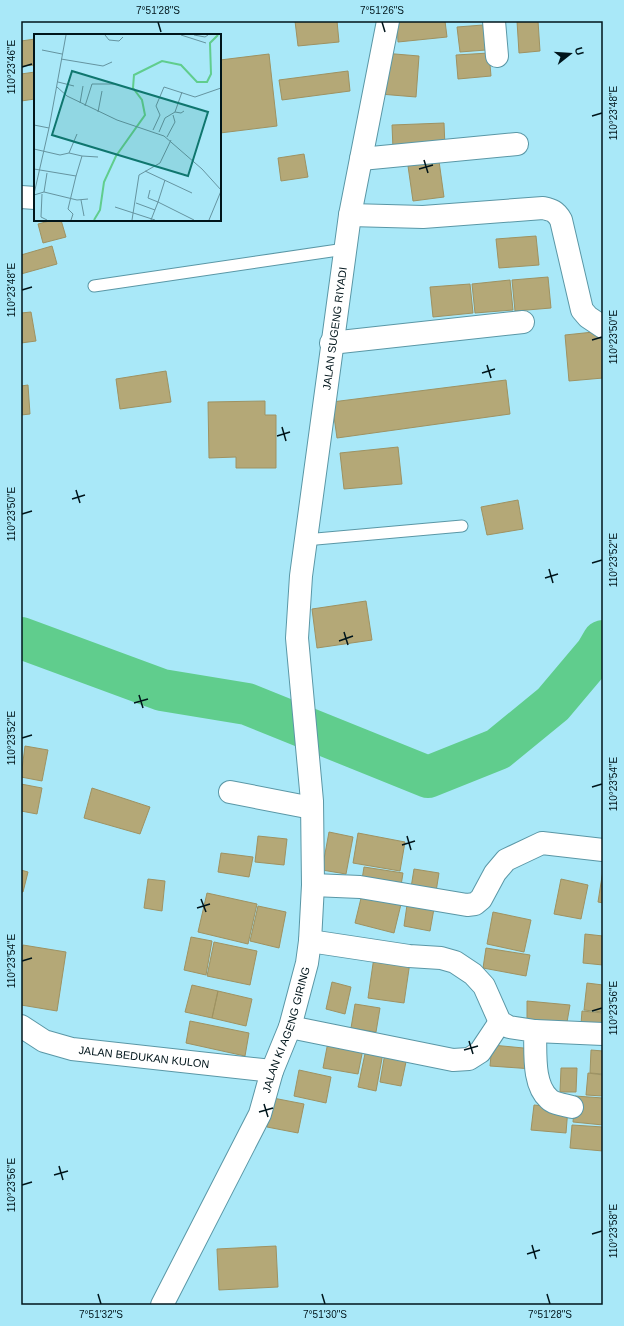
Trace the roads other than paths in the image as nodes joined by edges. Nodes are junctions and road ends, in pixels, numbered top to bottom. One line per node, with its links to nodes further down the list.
1 (388, 21): 5 (street, JALAN SUGENG RIYADI)
2 (494, 21): 3 (street)
3 (497, 56)
4 (517, 144): 5 (street)
5 (361, 159): 8 (street, JALAN SUGENG RIYADI)
6 (21, 197): 7 (street)
7 (34, 198)
8 (350, 215): 9 (street, JALAN SUGENG RIYADI); 12 (street)
9 (344, 249): 10 (lane); 13 (street, JALAN SUGENG RIYADI)
10 (94, 286)
11 (524, 322): 13 (street)
12 (603, 327)
13 (331, 343): 15 (street, JALAN SUGENG RIYADI)
14 (462, 526): 15 (lane)
15 (306, 540): 17 (street, JALAN SUGENG RIYADI)
16 (230, 792): 17 (street)
17 (312, 804): 19 (street, JALAN KI AGENG GIRING)
18 (603, 850): 19 (street)
19 (313, 885): 20 (street, JALAN KI AGENG GIRING)
20 (310, 942): 21 (street); 23 (street, JALAN KI AGENG GIRING)
21 (500, 1022): 23 (street); 24 (street)
22 (21, 1026): 26 (street, JALAN BEDUKAN KULON)
23 (290, 1027): 26 (street, JALAN KI AGENG GIRING)
24 (535, 1031): 25 (street); 27 (street)
25 (603, 1034)
26 (272, 1072): 28 (street, JALAN KI AGENG GIRING)
27 (572, 1107)
28 (162, 1305)

